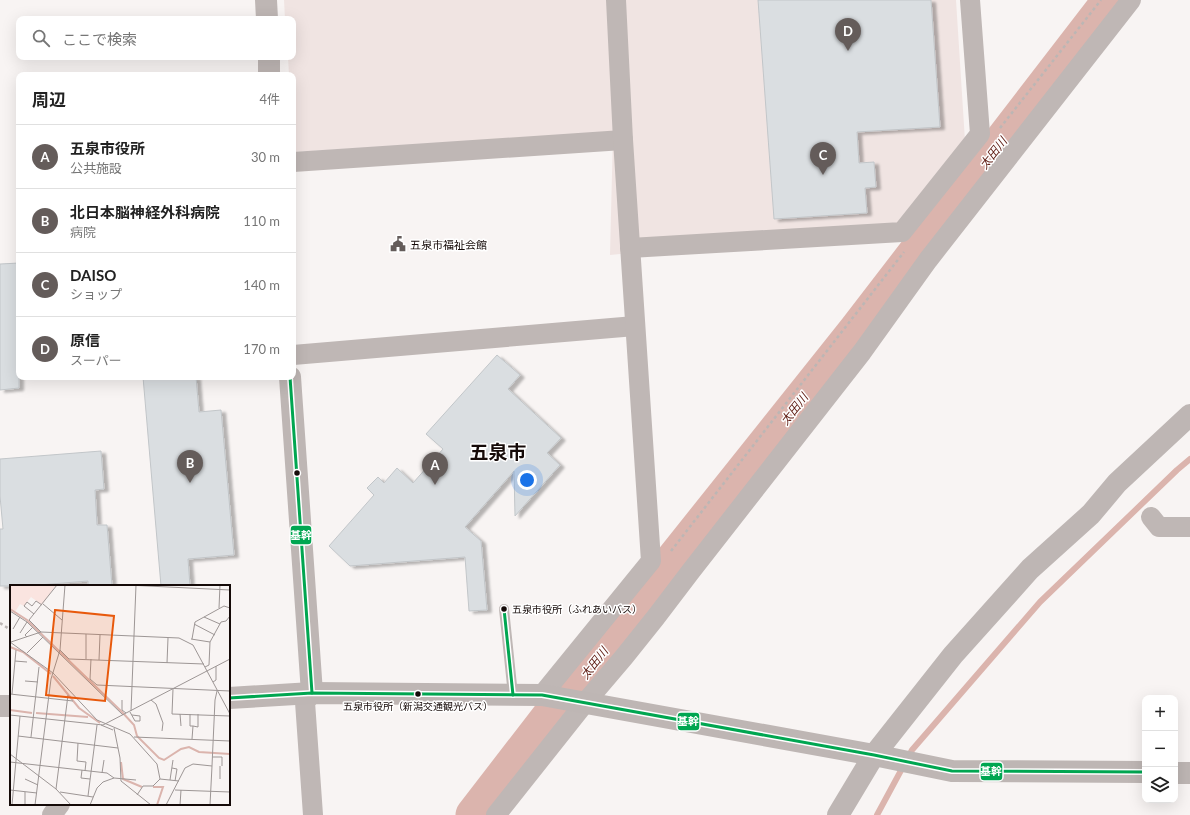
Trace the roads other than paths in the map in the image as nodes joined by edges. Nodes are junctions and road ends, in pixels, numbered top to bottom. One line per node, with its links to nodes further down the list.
1 (266, 0): 5 (street)
2 (616, 0): 8 (street)
3 (970, 0): 10 (street)
4 (1131, 0): 22 (street)
5 (267, 16)
6 (269, 60): 7 (street)
7 (269, 72)
8 (623, 140): 9 (street); 10 (street)
9 (296, 162)
10 (630, 248): 11 (street)
11 (635, 326): 12 (street); 20 (street)
12 (296, 354)
13 (290, 380): 18 (street)
14 (1190, 415): 23 (street)
15 (1151, 517): 16 (street)
16 (1190, 527)
17 (504, 610): 19 (lane)
18 (312, 694): 19 (street); 21 (street); 29 (street)
19 (513, 695): 20 (street)
20 (542, 695): 22 (street)
21 (230, 698)
22 (584, 704): 23 (street); 30 (street)
23 (874, 755): 24 (street); 31 (street)
24 (1142, 772)
25 (1178, 773): 26 (street)
26 (1190, 773)
27 (59, 805): 28 (street)
28 (52, 815)
29 (313, 815)
30 (496, 815)
31 (838, 815)

